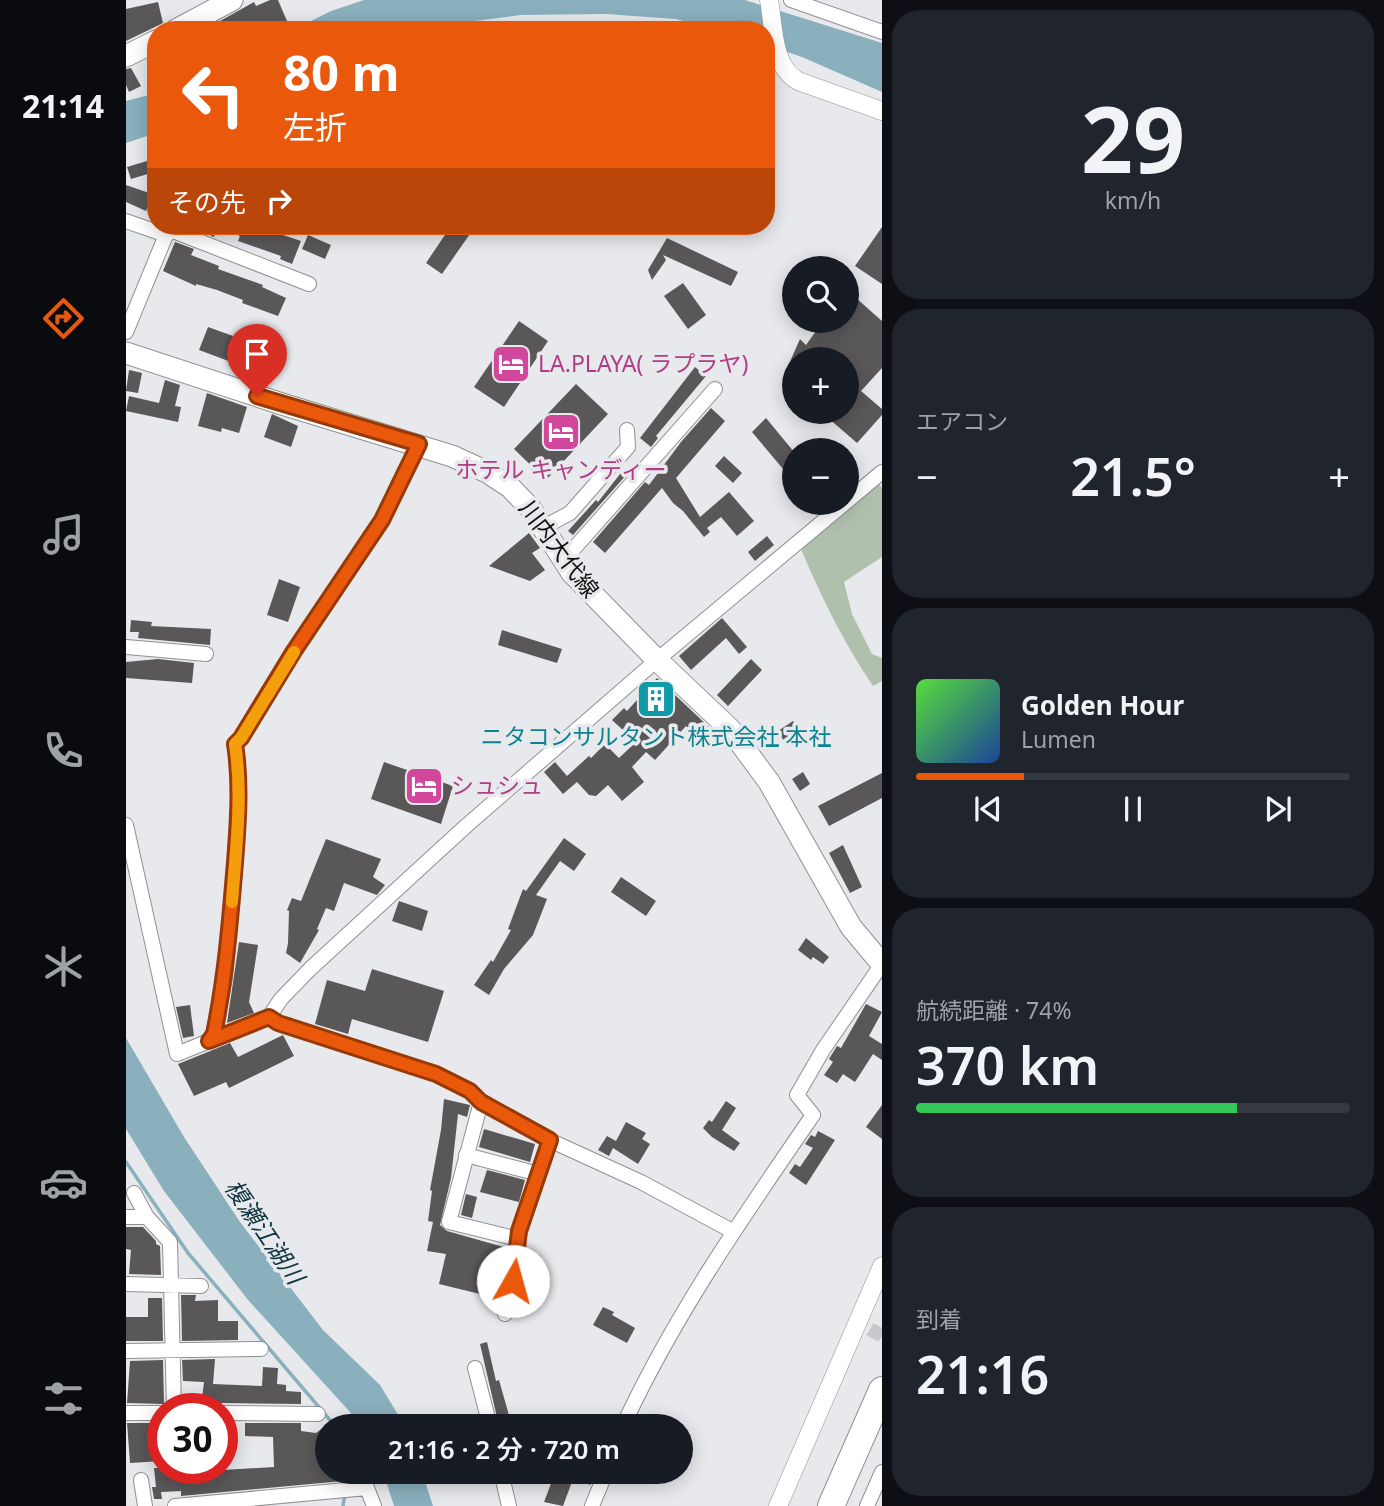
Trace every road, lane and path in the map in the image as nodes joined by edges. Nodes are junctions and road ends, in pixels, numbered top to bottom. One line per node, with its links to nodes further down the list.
1 (232, 0): 4 (main road)
2 (769, 0): 5 (street)
3 (791, 0): 6 (street)
4 (193, 21)
5 (773, 21)
6 (882, 32)
7 (775, 34): 10 (street)
8 (147, 46): 9 (main road)
9 (126, 56)
10 (882, 111)
11 (126, 221): 12 (street)
12 (147, 225)
13 (172, 235): 16 (street)
14 (186, 235): 15 (street)
15 (309, 284)
16 (126, 332)
17 (126, 353): 20 (main road, 川内大代線)
18 (715, 389): 23 (street)
19 (627, 430): 22 (street)
20 (419, 444): 22 (main road, 川内大代線); 30 (street)
21 (882, 472): 26 (street)
22 (542, 528): 23 (main road, 川内大代線)
23 (563, 561): 26 (main road, 川内大代線)
24 (126, 647): 25 (street)
25 (206, 654)
26 (657, 660): 28 (main road, 川内大代線); 29 (street)
27 (126, 825): 30 (street)
28 (882, 964): 38 (street)
29 (269, 1017): 30 (street); 31 (street)
30 (209, 1041)
31 (481, 1102): 32 (street); 33 (street)
32 (550, 1140): 34 (street); 38 (street)
33 (466, 1156): 34 (street); 39 (street)
34 (539, 1174): 39 (street)
35 (134, 1193): 37 (street)
36 (126, 1217): 37 (street)
37 (147, 1217): 42 (street)
38 (734, 1232): 56 (street)
39 (518, 1239): 44 (street)
40 (882, 1266): 68 (street)
41 (126, 1284): 42 (street)
42 (171, 1285): 43 (street); 46 (street)
43 (201, 1286)
44 (505, 1314)
45 (261, 1349): 46 (street)
46 (173, 1350): 47 (street); 50 (street)
47 (126, 1351)
48 (475, 1368): 55 (street)
49 (882, 1390): 69 (highway)
50 (174, 1393)
51 (126, 1413): 52 (street)
52 (147, 1413)
53 (238, 1413): 54 (street)
54 (318, 1414)
55 (487, 1414)
56 (629, 1414)
57 (882, 1472): 70 (street)
58 (141, 1480): 63 (street)
59 (504, 1484): 66 (street)
60 (601, 1484): 67 (street)
61 (273, 1501): 62 (street); 65 (street)
62 (225, 1504): 64 (street)
63 (145, 1506)
64 (175, 1506)
65 (374, 1506)
66 (509, 1506)
67 (592, 1506)
68 (778, 1506)
69 (831, 1506)
70 (867, 1506)

